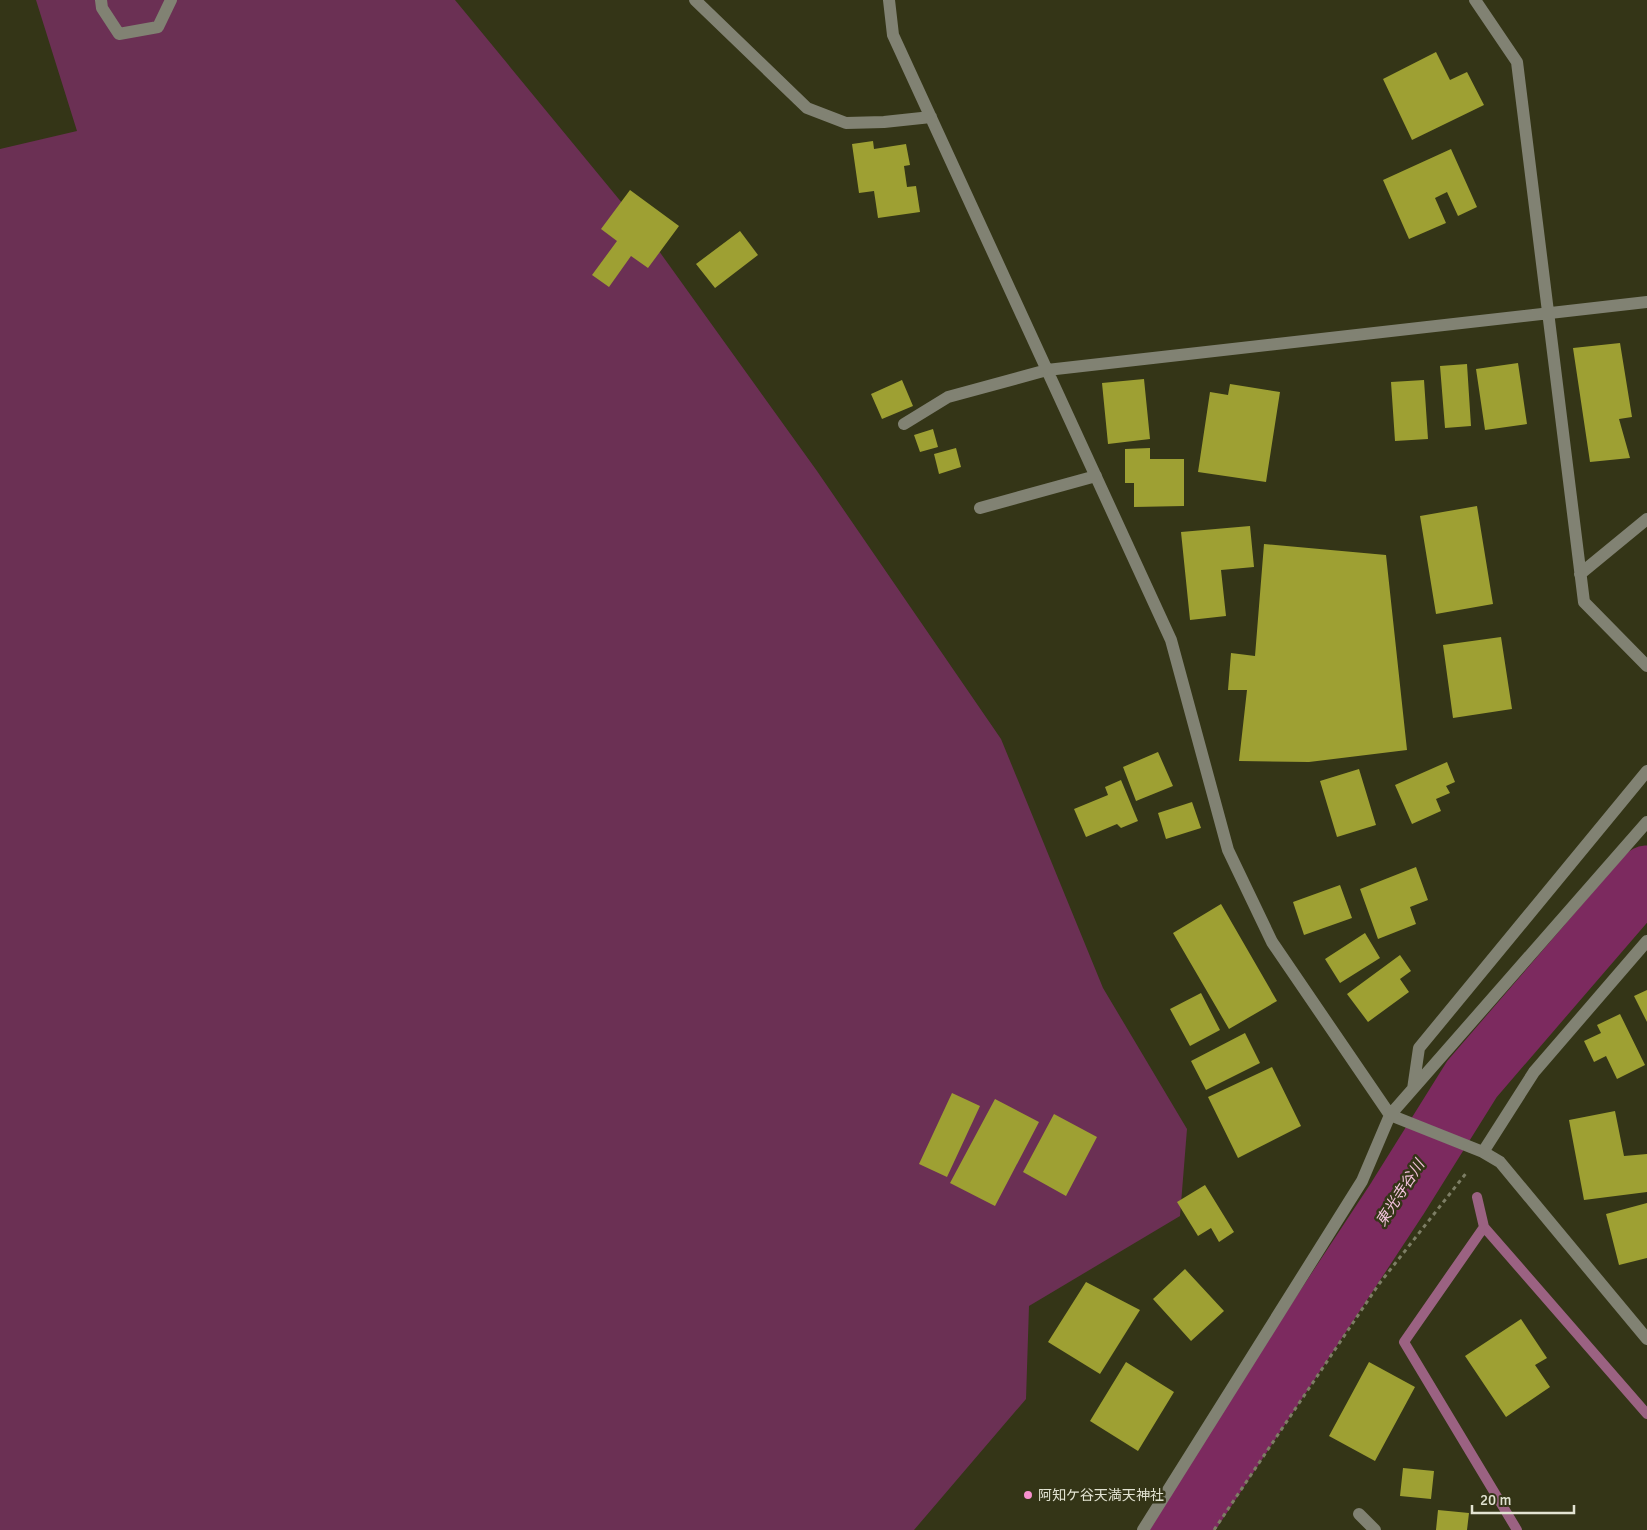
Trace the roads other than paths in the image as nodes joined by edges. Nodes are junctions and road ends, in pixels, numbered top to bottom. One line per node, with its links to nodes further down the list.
1 (101, 0): 2 (street)
2 (170, 0)
3 (695, 0): 6 (street)
4 (889, 0): 6 (street)
5 (1475, 0): 8 (street)
6 (931, 117): 9 (street)
7 (1647, 302): 8 (street)
8 (1548, 313): 9 (street); 14 (street)
9 (1047, 370): 10 (street); 11 (street)
10 (904, 424)
11 (1096, 476): 12 (street); 20 (street)
12 (980, 508)
13 (1647, 520): 14 (street)
14 (1580, 574): 15 (street)
15 (1647, 666)
16 (1647, 771): 19 (street)
17 (1647, 822): 19 (street)
18 (1647, 941): 21 (street)
19 (1413, 1089): 20 (street)
20 (1390, 1115): 21 (street); 24 (street)
21 (1483, 1152): 22 (street)
22 (1647, 1339)
23 (1359, 1514): 25 (street)
24 (1143, 1530)
25 (1375, 1530)

